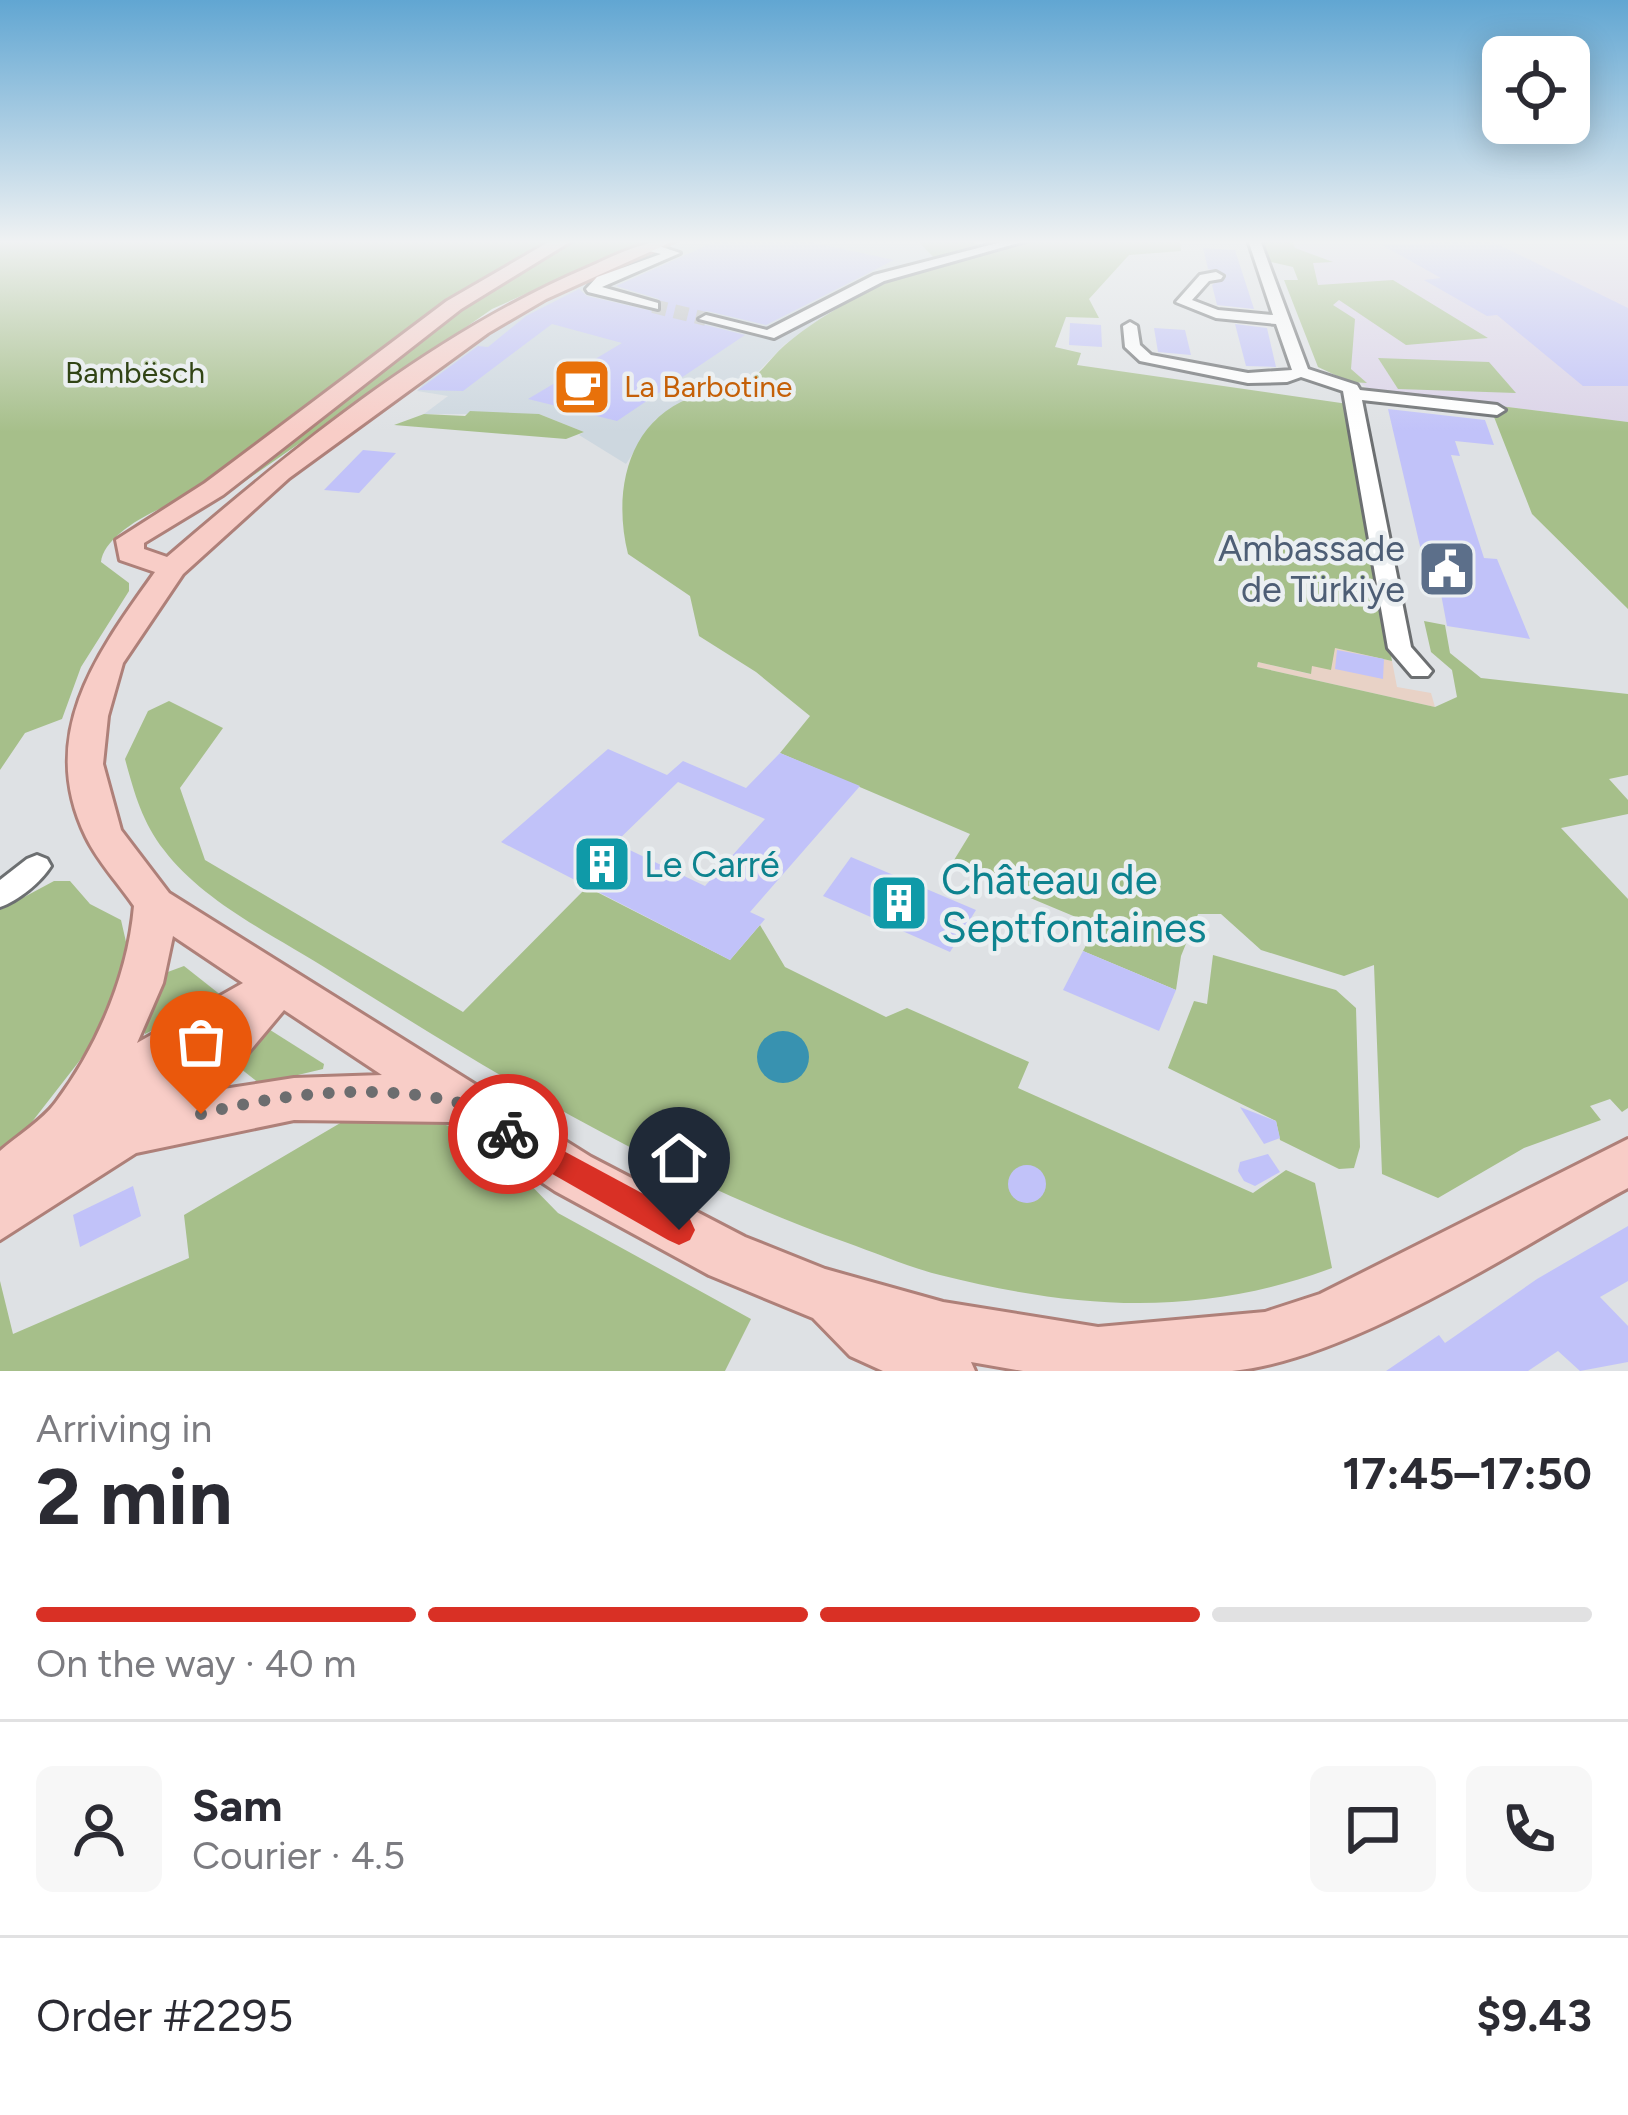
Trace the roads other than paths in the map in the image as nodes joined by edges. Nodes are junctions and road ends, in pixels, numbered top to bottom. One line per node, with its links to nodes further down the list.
1 (456, 304): 14 (main road)
2 (524, 304): 14 (main road)
3 (646, 304): 7 (street)
4 (829, 304): 8 (street)
5 (1188, 304): 9 (street)
6 (1276, 304): 9 (street)
7 (653, 306)
8 (706, 320)
9 (1282, 320): 11 (street)
10 (1130, 326): 11 (street)
11 (1301, 372): 12 (street)
12 (1353, 394): 13 (street); 15 (street)
13 (1497, 410)
14 (172, 568): 18 (main road)
15 (1420, 671)
16 (37, 866): 17 (street)
17 (0, 896)
18 (155, 904): 19 (main road); 21 (main road)
19 (277, 987): 20 (main road); 21 (main road)
20 (456, 1101): 21 (main road); 25 (main road)
21 (91, 1129): 23 (main road); 24 (main road)
22 (1628, 1162): 26 (main road)
23 (0, 1185)
24 (0, 1215)
25 (825, 1296): 26 (main road); 27 (main road)
26 (1100, 1363)
27 (946, 1371)

